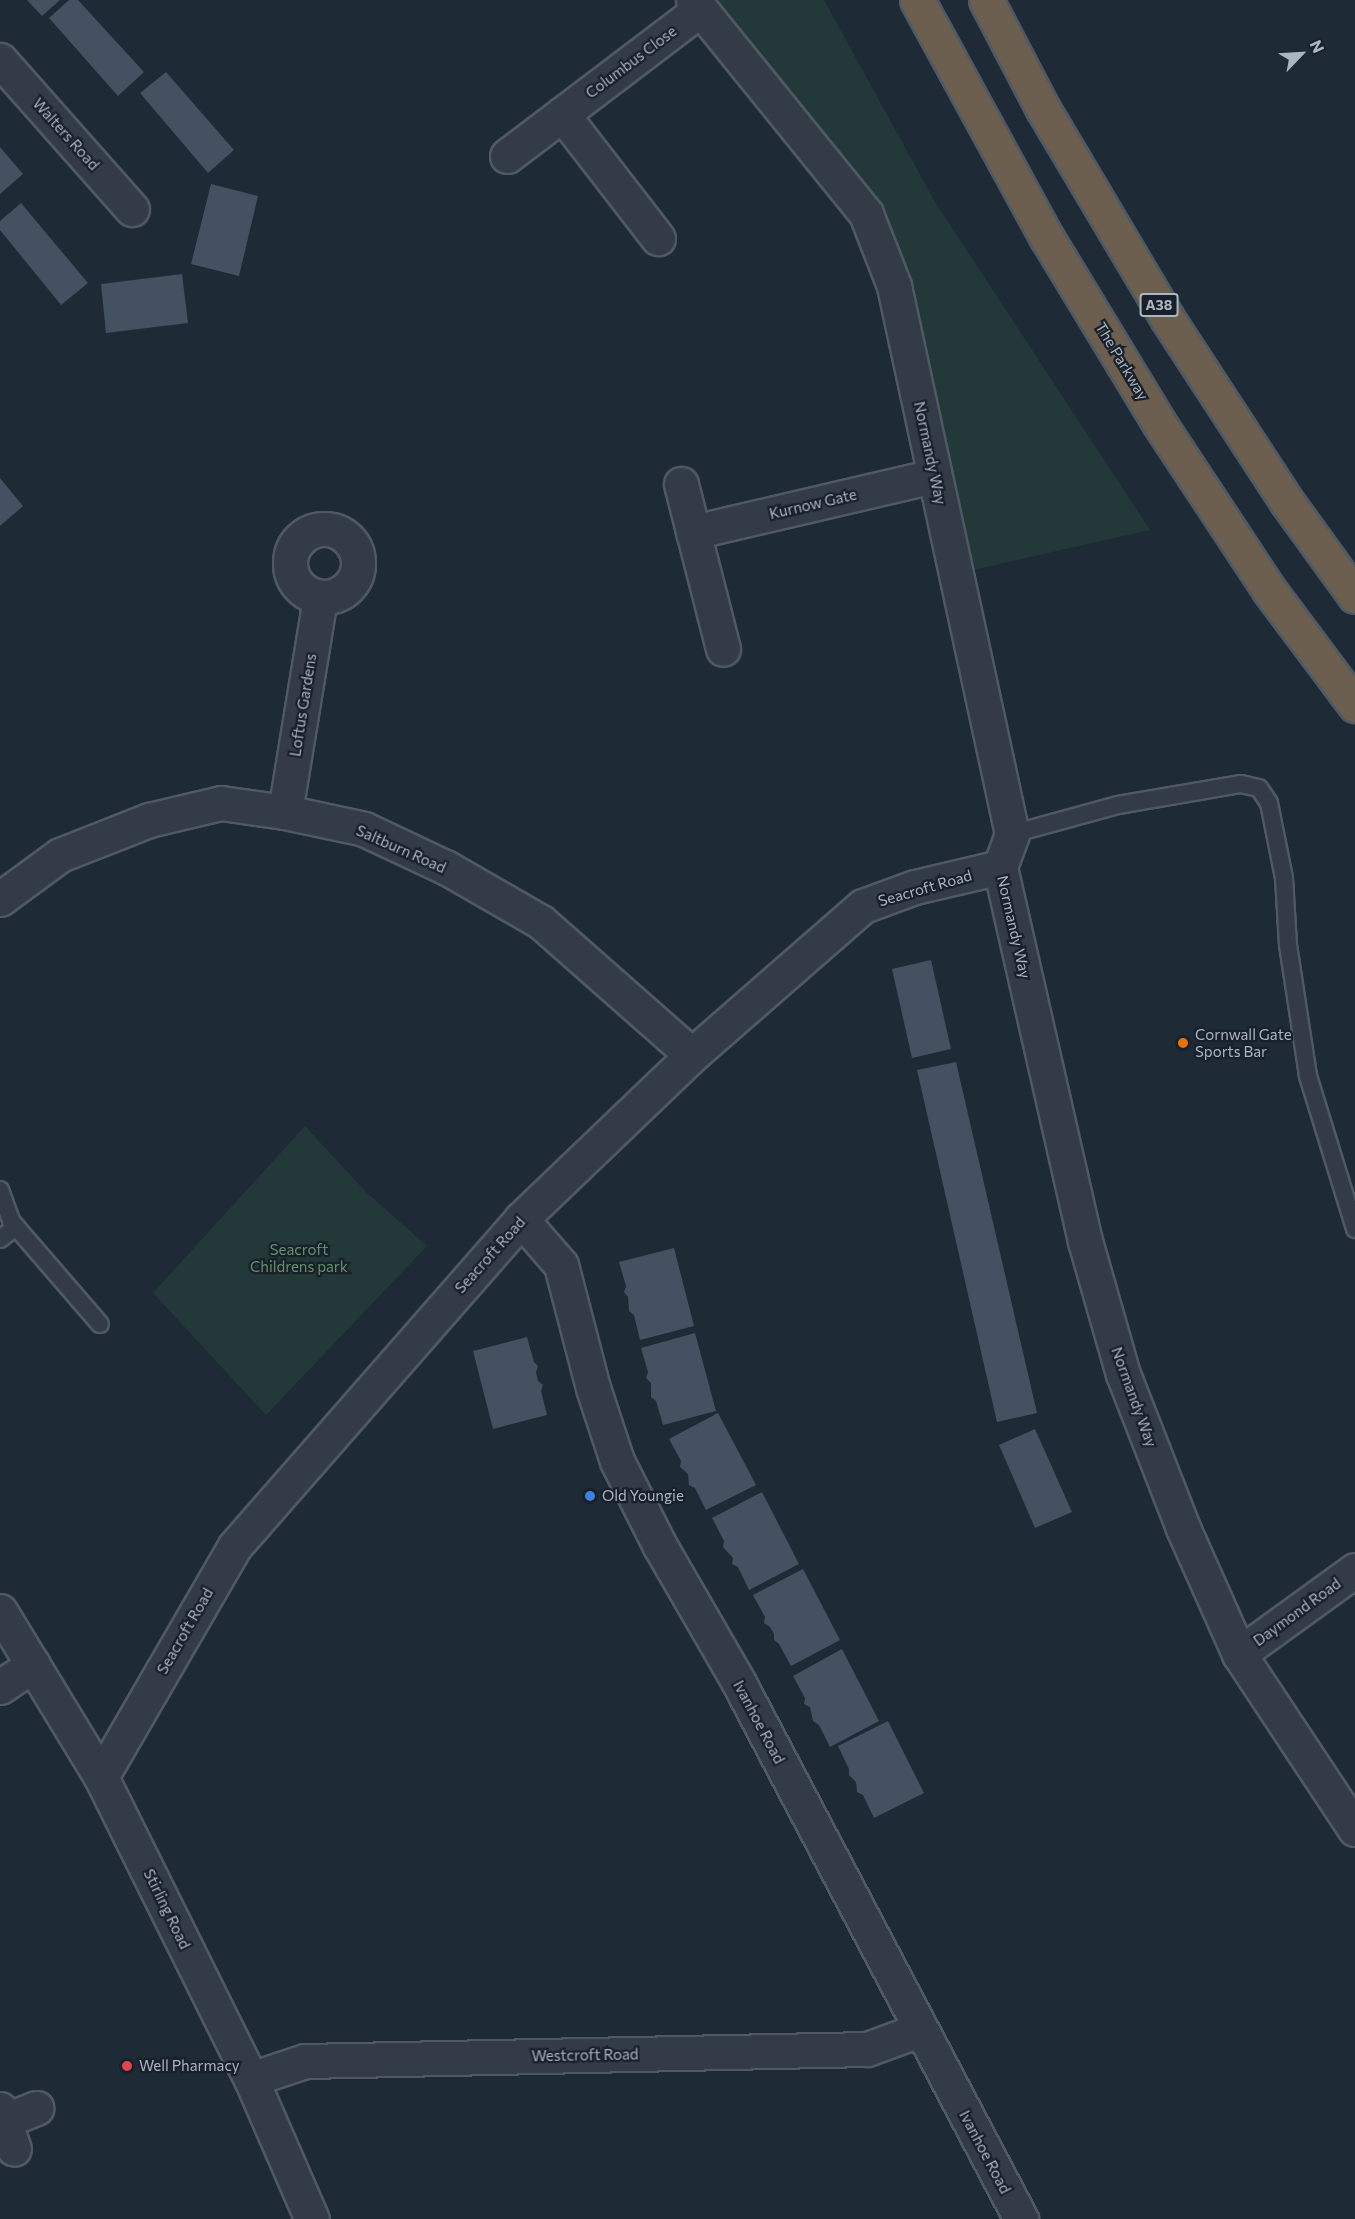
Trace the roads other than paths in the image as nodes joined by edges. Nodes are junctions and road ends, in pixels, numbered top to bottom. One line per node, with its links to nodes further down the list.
1 (917, 0): 15 (highway, The Parkway)
2 (986, 0): 12 (highway, A38)
3 (697, 5): 5 (street, Columbus Close); 9 (street, Normandy Way)
4 (0, 60): 7 (street, Walters Road)
5 (562, 114): 6 (street, Columbus Close); 8 (street)
6 (507, 156)
7 (132, 209)
8 (658, 238)
9 (934, 476): 11 (street, Kurnow Gate); 17 (street, Normandy Way)
10 (681, 484): 11 (street)
11 (693, 532): 14 (street)
12 (1355, 596)
13 (320, 598): 16 (street, Loftus Gardens)
14 (723, 649)
15 (1355, 705)
16 (285, 812): 19 (street, Saltburn Road); 20 (street, Saltburn Road)
17 (1012, 834): 18 (street, Normandy Way); 24 (lane)
18 (1000, 867): 20 (street, Seacroft Road); 29 (street, Normandy Way)
19 (0, 899)
20 (692, 1055): 22 (street, Seacroft Road)
21 (0, 1190): 23 (lane)
22 (520, 1219): 32 (street, Seacroft Road); 34 (street, Ivanhoe Road)
23 (16, 1227): 25 (lane); 26 (lane)
24 (1355, 1229)
25 (0, 1239)
26 (100, 1324)
27 (1355, 1570): 29 (street, Daymond Road)
28 (0, 1611): 30 (street, Stirling Road)
29 (1239, 1654): 33 (street, Normandy Way)
30 (33, 1665): 31 (street); 32 (street, Stirling Road)
31 (0, 1687)
32 (101, 1777): 35 (street, Stirling Road)
33 (1355, 1829)
34 (920, 2030): 35 (street, Westcroft Road); 39 (street, Ivanhoe Road)
35 (251, 2079): 38 (street, Stirling Road)
36 (37, 2108): 37 (street)
37 (6, 2127)
38 (312, 2219)
39 (1021, 2219)

